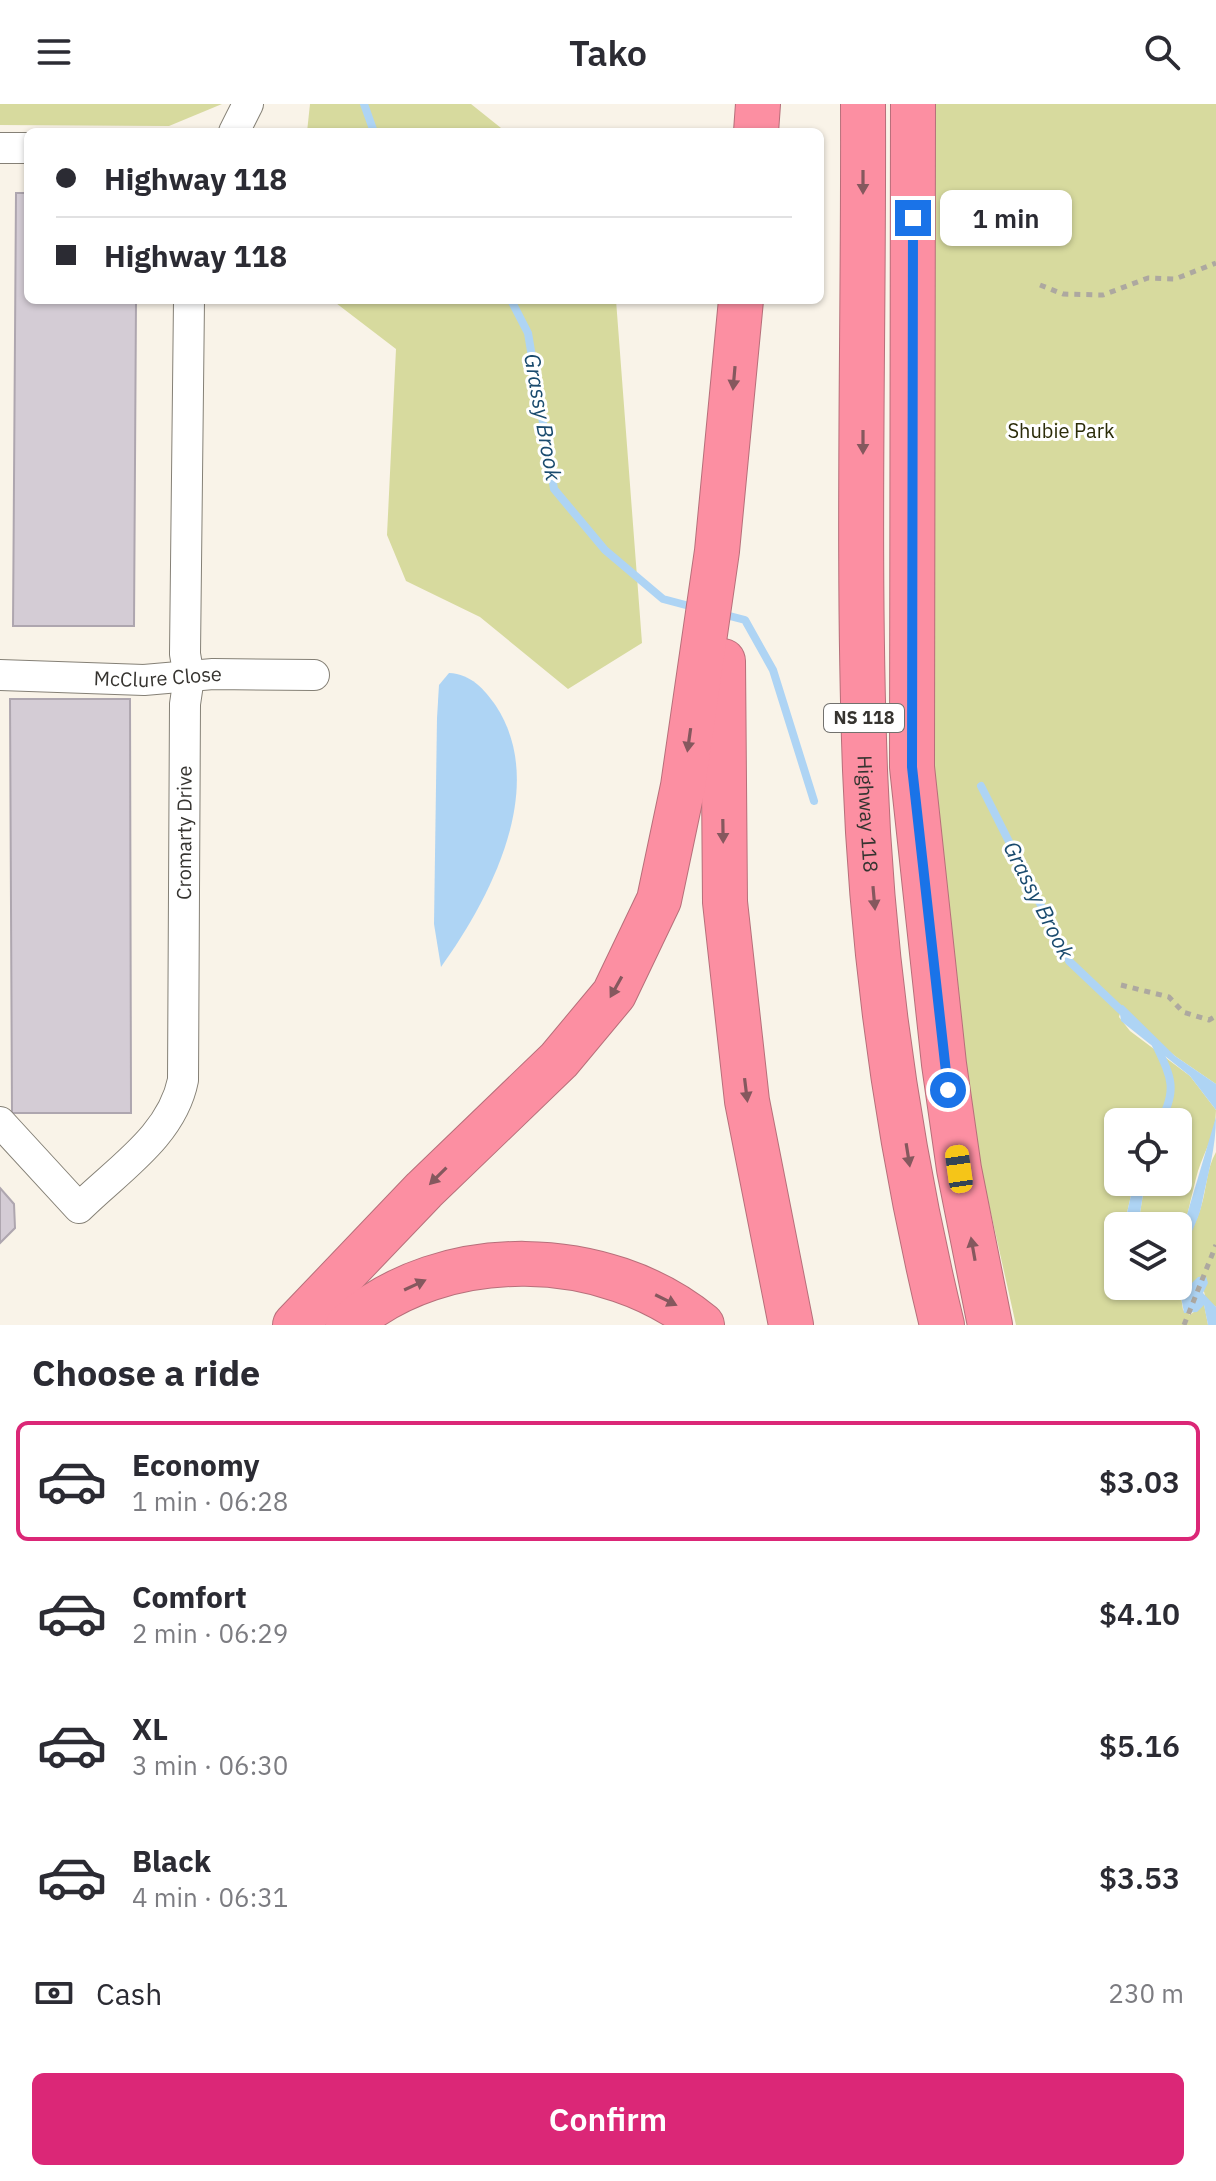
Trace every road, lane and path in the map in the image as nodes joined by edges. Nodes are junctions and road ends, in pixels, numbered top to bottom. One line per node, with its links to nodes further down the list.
1 (248, 104): 6 (street)
2 (758, 104): 7 (highway)
3 (863, 104): 27 (highway, Highway 118 / NS 118, one-way to 27)
4 (913, 104): 18 (highway, NS 118)
5 (940, 104): 18 (highway)
6 (236, 128)
7 (756, 128)
8 (0, 148): 9 (street)
9 (24, 148)
10 (1216, 263): 11 (path)
11 (1040, 285)
12 (189, 304): 17 (street, Cromarty Drive)
13 (741, 304): 14 (highway, one-way to 14)
14 (711, 666): 23 (highway, one-way to 23); 26 (highway, one-way to 26)
15 (0, 675): 17 (street, McClure Close)
16 (314, 675): 17 (street, McClure Close)
17 (189, 677): 21 (street, Cromarty Drive)
18 (924, 879): 28 (highway, NS 118, one-way to 18)
19 (1121, 985): 20 (path)
20 (1216, 1016)
21 (0, 1122)
22 (1216, 1245): 29 (path)
23 (295, 1325)
24 (348, 1325): 25 (highway, one-way to 25)
25 (702, 1325)
26 (791, 1325)
27 (942, 1325)
28 (990, 1325)
29 (1184, 1325)

